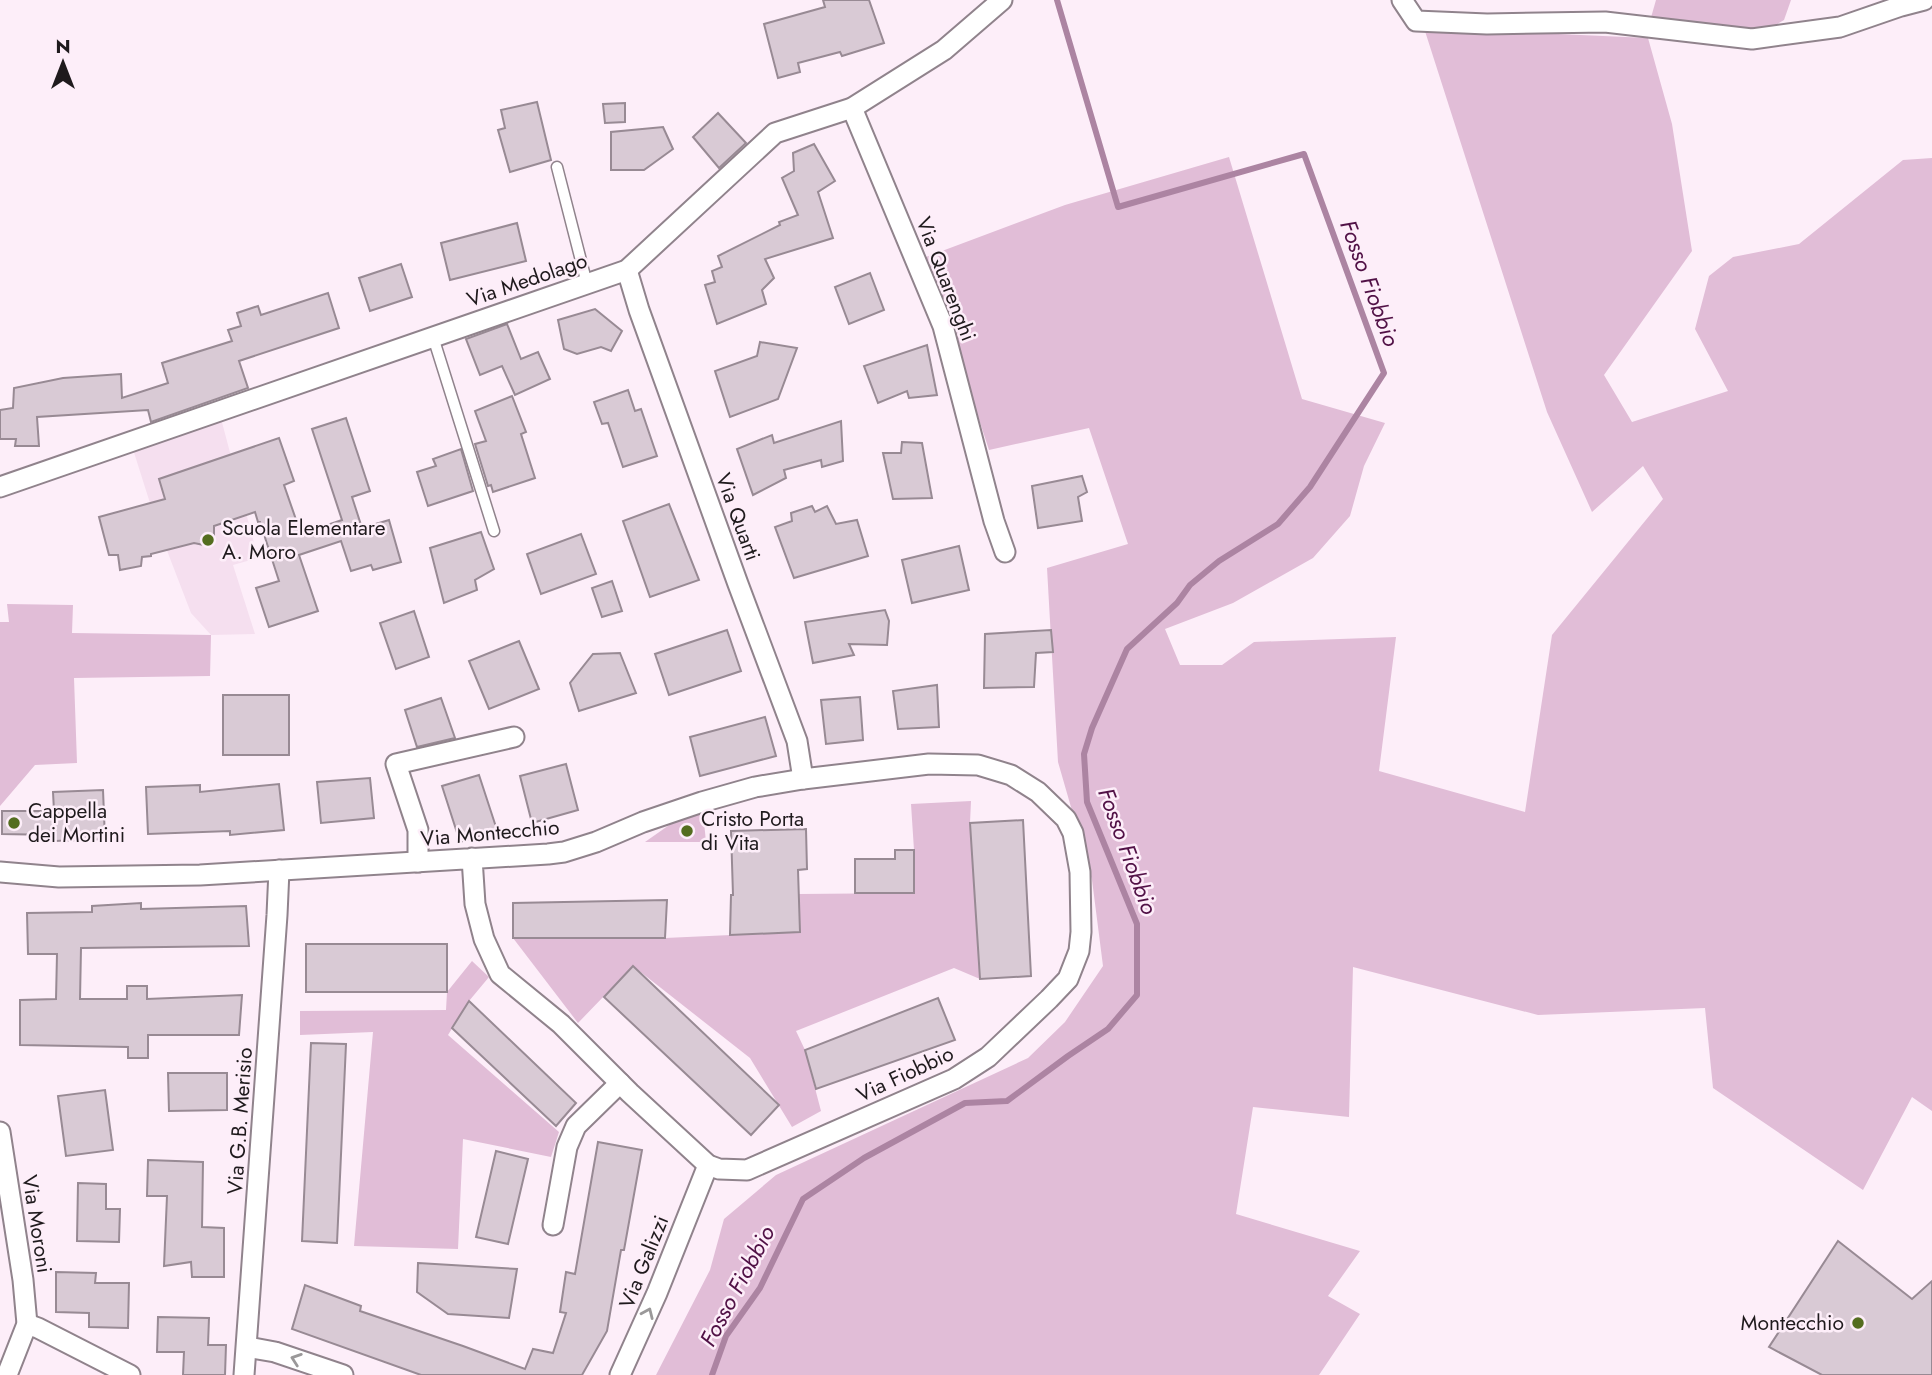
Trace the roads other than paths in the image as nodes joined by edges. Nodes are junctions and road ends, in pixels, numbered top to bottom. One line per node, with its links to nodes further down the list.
1 (1002, 0): 4 (street, Via Medolago)
2 (1402, 0): 3 (street)
3 (1924, 0)
4 (852, 108): 6 (street, Via Medolago); 11 (street, Via Quarenghi)
5 (557, 167): 7 (lane)
6 (627, 270): 7 (street, Via Medolago); 13 (street, Via Quarti)
7 (587, 284): 8 (street, Via Medolago)
8 (433, 337): 9 (street, Via Medolago); 10 (lane)
9 (0, 487)
10 (494, 531)
11 (1005, 552)
12 (514, 737): 16 (street)
13 (803, 779): 14 (street, Via Montecchio); 15 (street, Via Montecchio)
14 (1073, 833): 21 (street, Via Fiobbio)
15 (472, 858): 16 (street, Via Montecchio); 19 (street)
16 (418, 862): 17 (street, Via Montecchio)
17 (279, 870): 18 (street, Via Montecchio); 24 (street, Via G.B. Merisio)
18 (0, 872)
19 (620, 1083): 21 (street); 22 (street)
20 (0, 1132): 23 (street, Via Moroni)
21 (708, 1165): 29 (street, Via Galizzi, one-way to 21)
22 (553, 1225)
23 (27, 1324): 25 (street, Via Moroni); 26 (street)
24 (247, 1347): 27 (street, Via G.B. Merisio); 28 (street, one-way to 24)
25 (7, 1375)
26 (130, 1375)
27 (244, 1375)
28 (343, 1375)
29 (620, 1375)

